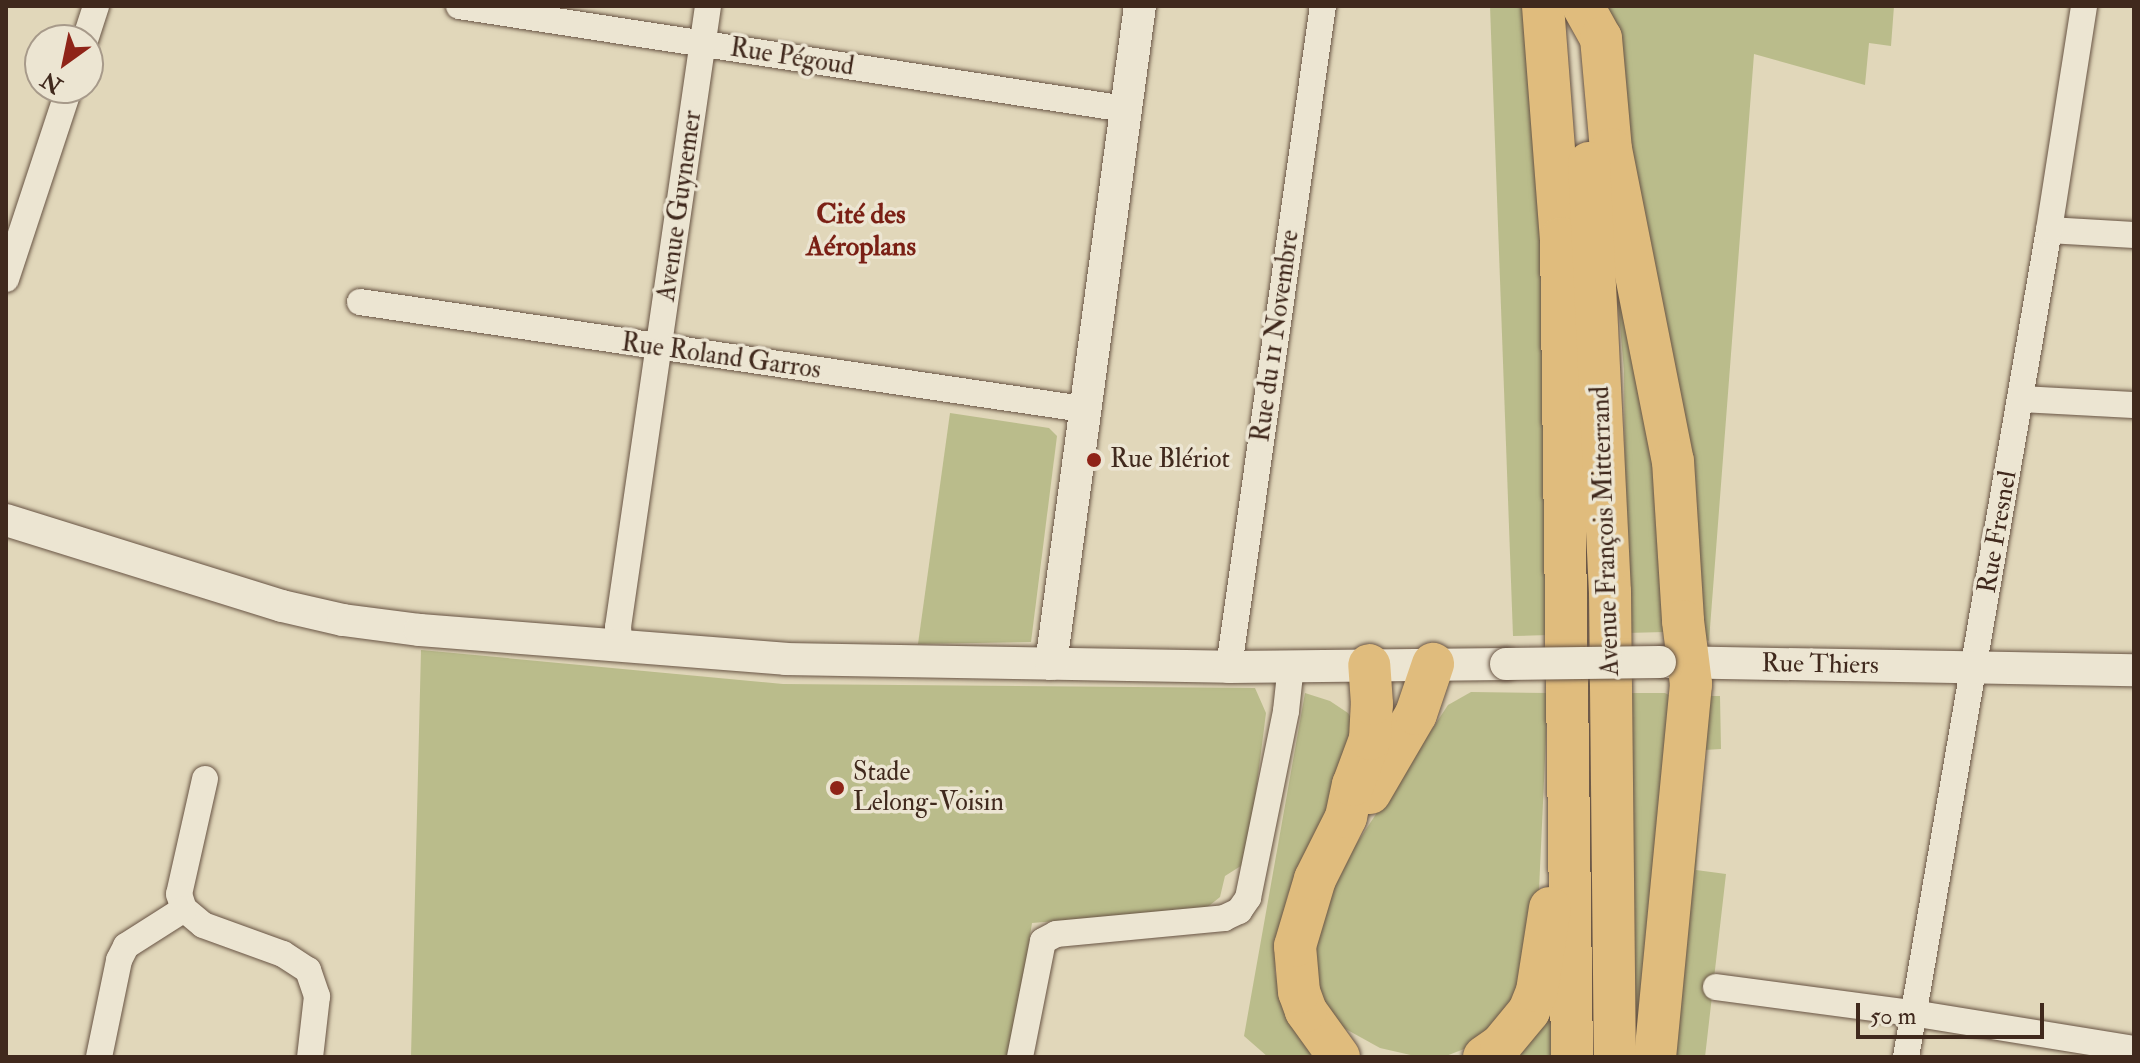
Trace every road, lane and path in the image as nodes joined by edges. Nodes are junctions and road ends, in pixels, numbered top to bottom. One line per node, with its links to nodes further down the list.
1 (459, 6): 8 (street, Rue Pégoud)
2 (708, 6): 8 (street, Avenue Guynemer)
3 (1140, 6): 10 (street)
4 (1323, 6): 26 (street, Rue du 11 Novembre)
5 (1543, 6): 31 (highway, Avenue François Mitterrand)
6 (1580, 6): 21 (highway); 42 (highway, Avenue François Mitterrand)
7 (2084, 6): 11 (street, Rue Fresnel)
8 (702, 44): 10 (street, Rue Pégoud); 15 (street, Avenue Guynemer)
9 (64, 104): 13 (street)
10 (1125, 109): 18 (street)
11 (2049, 230): 12 (street); 16 (street, Rue Fresnel)
12 (2134, 235)
13 (6, 279)
14 (360, 302): 15 (street, Rue Roland Garros)
15 (660, 349): 18 (street, Rue Roland Garros); 20 (street, Avenue Guynemer)
16 (2020, 399): 17 (street); 27 (street, Rue Fresnel)
17 (2134, 405)
18 (1083, 409): 22 (street)
19 (6, 520): 20 (street, Rue Thiers)
20 (619, 644): 22 (street, Rue Thiers)
21 (1674, 662): 23 (street, Rue Thiers, bridge); 27 (street, Rue Thiers); 43 (highway)
22 (1051, 664): 26 (street, Rue Thiers)
23 (1433, 664): 25 (street, Rue Thiers); 30 (highway)
24 (1291, 665): 25 (street, Rue Thiers); 26 (street, Rue Thiers); 39 (street)
25 (1369, 665): 30 (highway)
26 (1229, 667)
27 (1973, 667): 28 (street, Rue Thiers); 34 (street, Rue Fresnel)
28 (2134, 670)
29 (205, 779): 32 (street)
30 (1346, 817): 36 (highway)
31 (1569, 827): 40 (highway); 41 (highway, Avenue François Mitterrand)
32 (184, 909): 37 (street); 38 (street)
33 (1716, 987): 34 (street)
34 (1912, 1013): 35 (street); 44 (street, Rue Fresnel)
35 (2134, 1049)
36 (1341, 1052)
37 (99, 1057)
38 (310, 1057)
39 (1020, 1057)
40 (1484, 1057)
41 (1572, 1057)
42 (1615, 1057)
43 (1655, 1057)
44 (1906, 1057)

